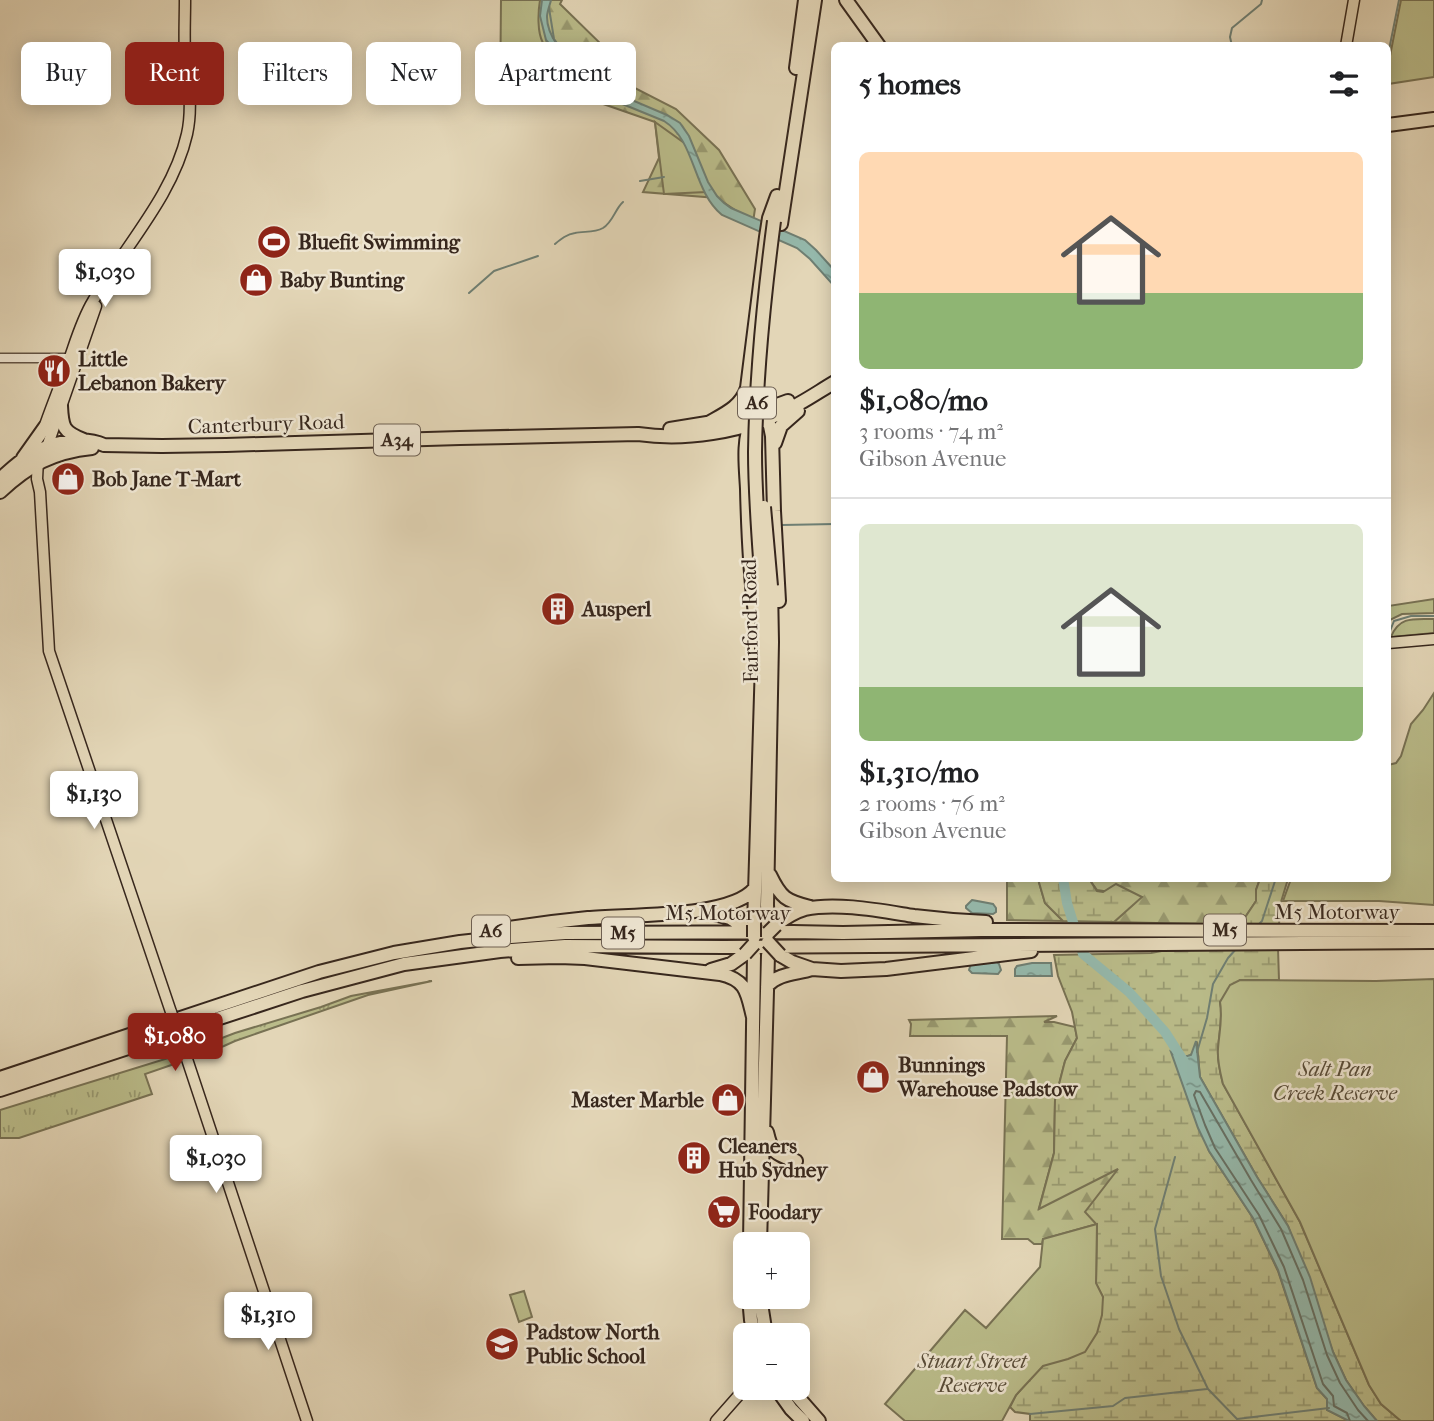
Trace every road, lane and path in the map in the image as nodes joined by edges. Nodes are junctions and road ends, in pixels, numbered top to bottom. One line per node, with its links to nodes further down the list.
1 (185, 0): 12 (main road)
2 (805, 0): 10 (highway, Fairford Road / A6)
3 (815, 0): 10 (highway, Fairford Road / A6)
4 (846, 0): 6 (highway)
5 (1354, 0): 7 (main road)
6 (876, 42)
7 (1347, 42)
8 (1434, 119): 9 (highway)
9 (1391, 125)
10 (775, 221): 18 (highway); 31 (highway, Fairford Road / A6, bridge)
11 (0, 358): 12 (street)
12 (73, 358): 16 (main road); 19 (main road)
13 (831, 376): 17 (highway, Canterbury Road / A34)
14 (831, 384): 15 (highway, Canterbury Road / A34)
15 (817, 392): 17 (highway, Canterbury Road / A34); 25 (highway, A6)
16 (61, 406): 22 (highway); 24 (main road)
17 (758, 417): 18 (highway, Canterbury Road / A34); 20 (highway, Canterbury Road / A34); 25 (highway, A6); 26 (highway)
18 (708, 423): 21 (highway, Canterbury Road / A34)
19 (45, 426): 24 (main road); 27 (highway)
20 (726, 430): 21 (highway, Canterbury Road / A34); 26 (highway)
21 (638, 434): 23 (highway, Canterbury Road / A34)
22 (87, 441): 23 (highway, Canterbury Road / A34); 24 (highway, Canterbury Road / A34)
23 (104, 445): 24 (highway, Canterbury Road / A34)
24 (41, 455): 27 (highway, Canterbury Road / A34); 29 (main road)
25 (773, 457): 33 (highway, A6)
26 (746, 467): 35 (highway)
27 (20, 468): 28 (highway, Canterbury Road / A34); 29 (highway); 30 (highway, Canterbury Road / A34)
28 (0, 479)
29 (38, 486): 63 (main road, bridge)
30 (0, 492)
31 (766, 586): 33 (highway, Fairford Road / A6); 35 (highway, Fairford Road / A6)
32 (1434, 639): 34 (main road)
33 (772, 642): 36 (highway, Fairford Road / A6)
34 (1391, 643)
35 (762, 662): 37 (highway, Fairford Road / A6)
36 (769, 872): 38 (highway, Fairford Road / A6); 39 (highway, M5)
37 (755, 888): 38 (highway, Fairford Road / A6); 40 (highway, A6)
38 (761, 906): 44 (highway, A6)
39 (814, 907): 41 (highway, M5); 44 (highway, M5)
40 (697, 911): 44 (highway, A6); 47 (highway, A6)
41 (1025, 927): 43 (highway, M5 Motorway / M5); 47 (highway, M5 Motorway / M5)
42 (1434, 932): 43 (highway, M5 Motorway / M5)
43 (1297, 937): 45 (highway, M5 Motorway / M5); 46 (highway, M5 Motorway / M5)
44 (761, 939): 48 (highway, A6); 49 (highway); 51 (highway, A6); 52 (highway, A6); 56 (highway)
45 (1434, 942)
46 (1025, 948): 48 (highway, A6); 50 (highway, M5 Motorway / M5)
47 (394, 953): 53 (highway, M5 Motorway / M5)
48 (812, 969): 51 (highway, A6)
49 (703, 971): 50 (highway, M5); 52 (highway, M5)
50 (365, 974): 54 (highway, M5 Motorway / M5)
51 (767, 986): 55 (highway, A6)
52 (753, 1017): 56 (highway, A6)
53 (0, 1078)
54 (0, 1090)
55 (762, 1120): 57 (highway); 59 (highway, A6)
56 (751, 1133): 58 (highway, A6)
57 (796, 1161)
58 (750, 1232)
59 (760, 1232)
60 (735, 1400): 64 (main road)
61 (785, 1400): 65 (highway)
62 (801, 1400): 66 (highway)
63 (307, 1421)
64 (716, 1421)
65 (803, 1421)
66 (819, 1421)

